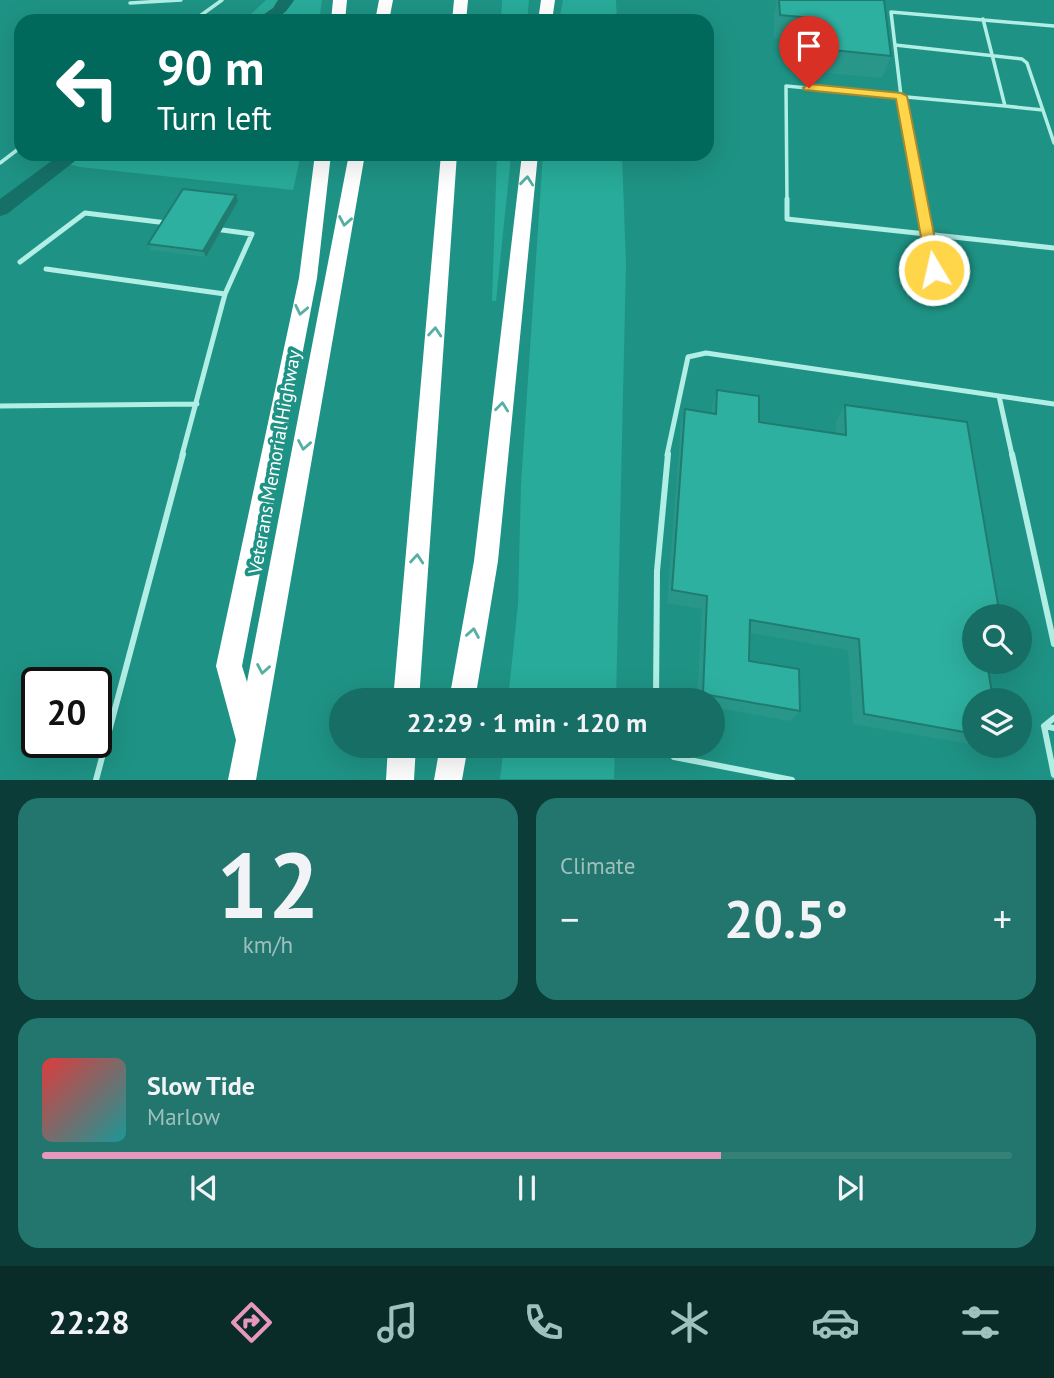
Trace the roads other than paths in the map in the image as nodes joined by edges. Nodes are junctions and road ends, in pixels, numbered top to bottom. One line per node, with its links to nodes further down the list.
1 (180, 0): 3 (lane)
2 (222, 0): 4 (lane)
3 (130, 2)
4 (203, 14)
5 (983, 19): 6 (lane); 7 (lane); 8 (lane)
6 (1054, 26)
7 (895, 45): 8 (lane); 9 (lane)
8 (992, 54): 10 (lane); 11 (lane)
9 (901, 96): 10 (lane); 21 (lane); 21 (lane)
10 (1005, 106): 11 (lane)
11 (1043, 110): 12 (lane)
12 (1054, 143)
13 (14, 152): 18 (lane)
14 (322, 161): 38 (highway, one-way to 38)
15 (357, 161): 38 (highway, Veterans Memorial Highway, one-way to 38)
16 (448, 161): 32 (highway, one-way to 16)
17 (529, 161): 33 (highway, one-way to 17)
18 (0, 163)
19 (175, 224): 23 (lane)
20 (201, 228): 26 (lane)
21 (928, 234): 22 (lane); 25 (lane)
22 (1054, 248)
23 (20, 262)
24 (46, 269): 26 (lane)
25 (934, 270)
26 (225, 295): 28 (lane)
27 (999, 396): 29 (lane); 31 (lane); 34 (lane)
28 (197, 404): 30 (lane); 43 (lane)
29 (1054, 404)
30 (0, 406)
31 (1054, 644)
32 (407, 688)
33 (463, 688)
34 (656, 688)
35 (1054, 718): 36 (lane)
36 (1044, 726): 37 (lane); 42 (lane)
37 (1054, 728)
38 (249, 742): 44 (highway, Veterans Memorial Highway)
39 (401, 758): 45 (highway)
40 (452, 758): 46 (highway)
41 (679, 758): 47 (lane)
42 (1054, 775)
43 (96, 779)
44 (242, 779)
45 (400, 779)
46 (448, 779)
47 (792, 779)

